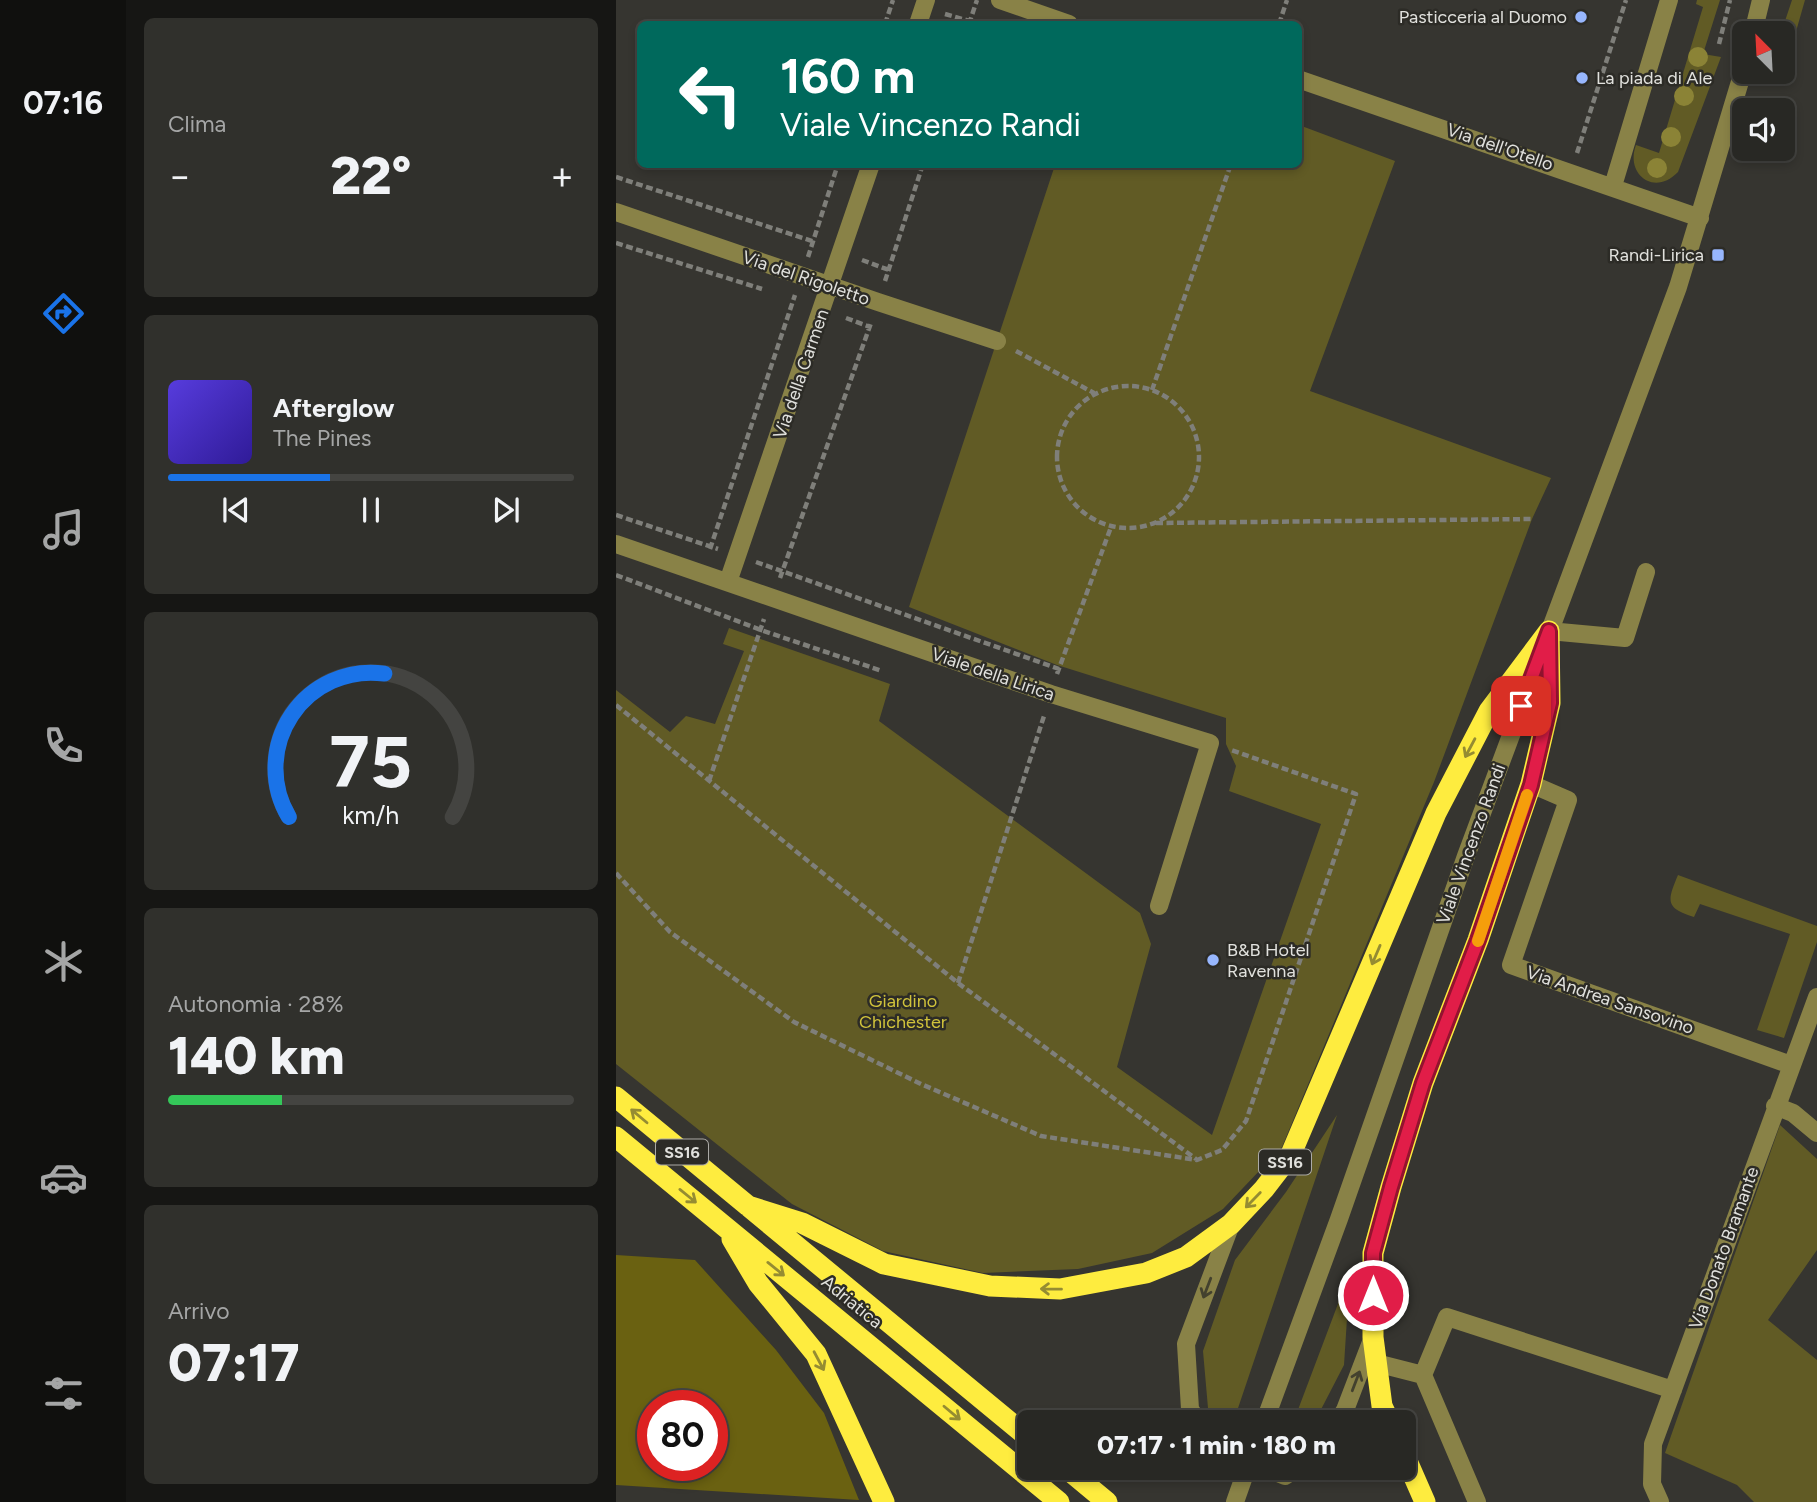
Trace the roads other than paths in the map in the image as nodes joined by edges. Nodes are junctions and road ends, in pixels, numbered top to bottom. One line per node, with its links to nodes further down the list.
1 (926, 0): 5 (street)
2 (1000, 0): 6 (street)
3 (1669, 0): 11 (street)
4 (1762, 1): 7 (street)
5 (919, 21)
6 (1060, 21)
7 (1756, 21)
8 (1302, 80): 11 (street, Via dell'Otello)
9 (1739, 84): 13 (street, Viale Vincenzo Randi)
10 (870, 168): 14 (street, Via della Carmen)
11 (1613, 186): 13 (street, Via dell'Otello)
12 (616, 212): 14 (street, Via del Rigoletto)
13 (1700, 218): 19 (street, Viale Vincenzo Randi)
14 (832, 285): 15 (street, Via del Rigoletto); 18 (street, Via della Carmen)
15 (997, 341)
16 (616, 544): 18 (street, Viale della Lirica)
17 (1646, 572): 19 (street)
18 (729, 582): 21 (street, Viale della Lirica)
19 (1549, 631): 20 (highway); 29 (highway, SS16, one-way to 29); 36 (street, Viale Vincenzo Randi)
20 (1531, 785): 23 (street, Via Andrea Sansovino); 31 (highway)
21 (1159, 906)
22 (1817, 996): 23 (street, Via Donato Bramante)
23 (1791, 1065): 25 (street, Via Donato Bramante)
24 (616, 1097): 28 (highway, Adriatica / SS16, one-way to 24)
25 (1775, 1106): 26 (street); 34 (street, Via Donato Bramante)
26 (1817, 1133)
27 (616, 1137): 30 (highway, Adriatica / SS16, one-way to 30)
28 (748, 1206): 29 (highway, SS16, one-way to 28); 39 (highway, Adriatica / SS16)
29 (1231, 1224): 35 (street, one-way to 35)
30 (723, 1226): 43 (highway, SS16, one-way to 43); 44 (highway, Adriatica / SS16, one-way to 44)
31 (1373, 1338): 32 (highway); 37 (street, one-way to 31)
32 (1376, 1363): 33 (street); 38 (highway)
33 (1423, 1375): 34 (street); 48 (street)
34 (1673, 1390): 49 (street, Via Donato Bramante)
35 (1192, 1410)
36 (1269, 1410)
37 (1345, 1410)
38 (1384, 1410)
39 (1017, 1428)
40 (1080, 1480): 45 (highway)
41 (1243, 1480): 46 (street)
42 (1415, 1480): 47 (highway)
43 (884, 1502)
44 (1059, 1502)
45 (1107, 1502)
46 (1235, 1502)
47 (1425, 1502)
48 (1478, 1502)
49 (1660, 1502)

